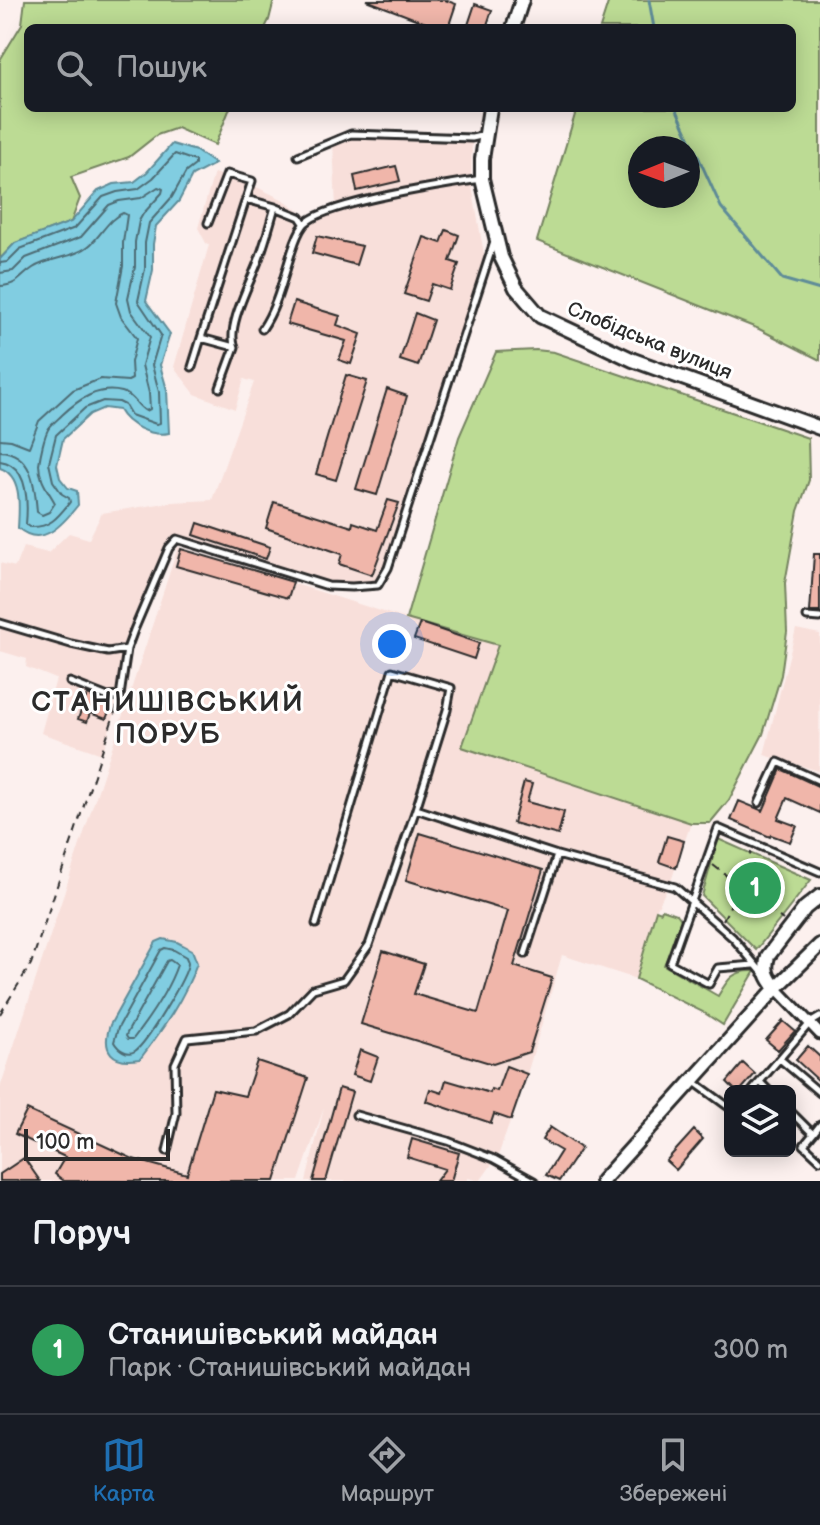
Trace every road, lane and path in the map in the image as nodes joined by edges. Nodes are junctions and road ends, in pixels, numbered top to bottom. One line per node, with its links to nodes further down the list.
1 (522, 0): 2 (street)
2 (514, 24)
3 (489, 112): 4 (street, Слобідська вулиця)
4 (486, 135): 5 (lane); 6 (street, Слобідська вулиця)
5 (298, 156)
6 (482, 179): 10 (lane); 11 (street, Слобідська вулиця)
7 (246, 199): 8 (lane); 9 (lane); 13 (lane)
8 (275, 207): 10 (lane); 14 (lane)
9 (208, 223)
10 (304, 223): 12 (lane)
11 (496, 237): 17 (street, Слобідська вулиця); 21 (lane)
12 (262, 329)
13 (201, 338): 14 (lane); 15 (lane)
14 (235, 347): 16 (lane)
15 (192, 367)
16 (220, 388)
17 (820, 428)
18 (807, 617): 19 (lane)
19 (820, 618)
20 (0, 623): 21 (lane)
21 (127, 649): 23 (lane)
22 (70, 682): 23 (lane)
23 (120, 696): 41 (path)
24 (820, 781): 25 (lane)
25 (759, 803)
26 (416, 809): 28 (lane); 34 (lane); 56 (lane)
27 (754, 843): 29 (lane); 30 (lane); 31 (path)
28 (557, 855): 33 (lane); 38 (lane)
29 (707, 860): 31 (path); 33 (lane)
30 (820, 872)
31 (740, 886): 35 (path); 36 (path)
32 (820, 896): 35 (street)
33 (693, 903): 36 (lane); 39 (lane)
34 (316, 924)
35 (790, 926): 40 (street)
36 (719, 927): 39 (lane)
37 (820, 945): 40 (street)
38 (525, 954)
39 (754, 965): 40 (lane)
40 (772, 984): 43 (street); 46 (street)
41 (0, 1014)
42 (820, 1017): 43 (lane)
43 (810, 1023): 44 (street); 45 (lane)
44 (820, 1034)
45 (780, 1059): 47 (lane); 50 (lane)
46 (693, 1081): 51 (lane); 59 (street)
47 (760, 1082): 48 (lane); 49 (lane)
48 (757, 1085)
49 (763, 1085)
50 (820, 1093)
51 (724, 1104)
52 (356, 1115): 58 (lane)
53 (796, 1117): 55 (lane)
54 (820, 1125): 55 (lane)
55 (813, 1134): 57 (lane)
56 (167, 1151)
57 (820, 1160)
58 (534, 1181)
59 (602, 1181)

